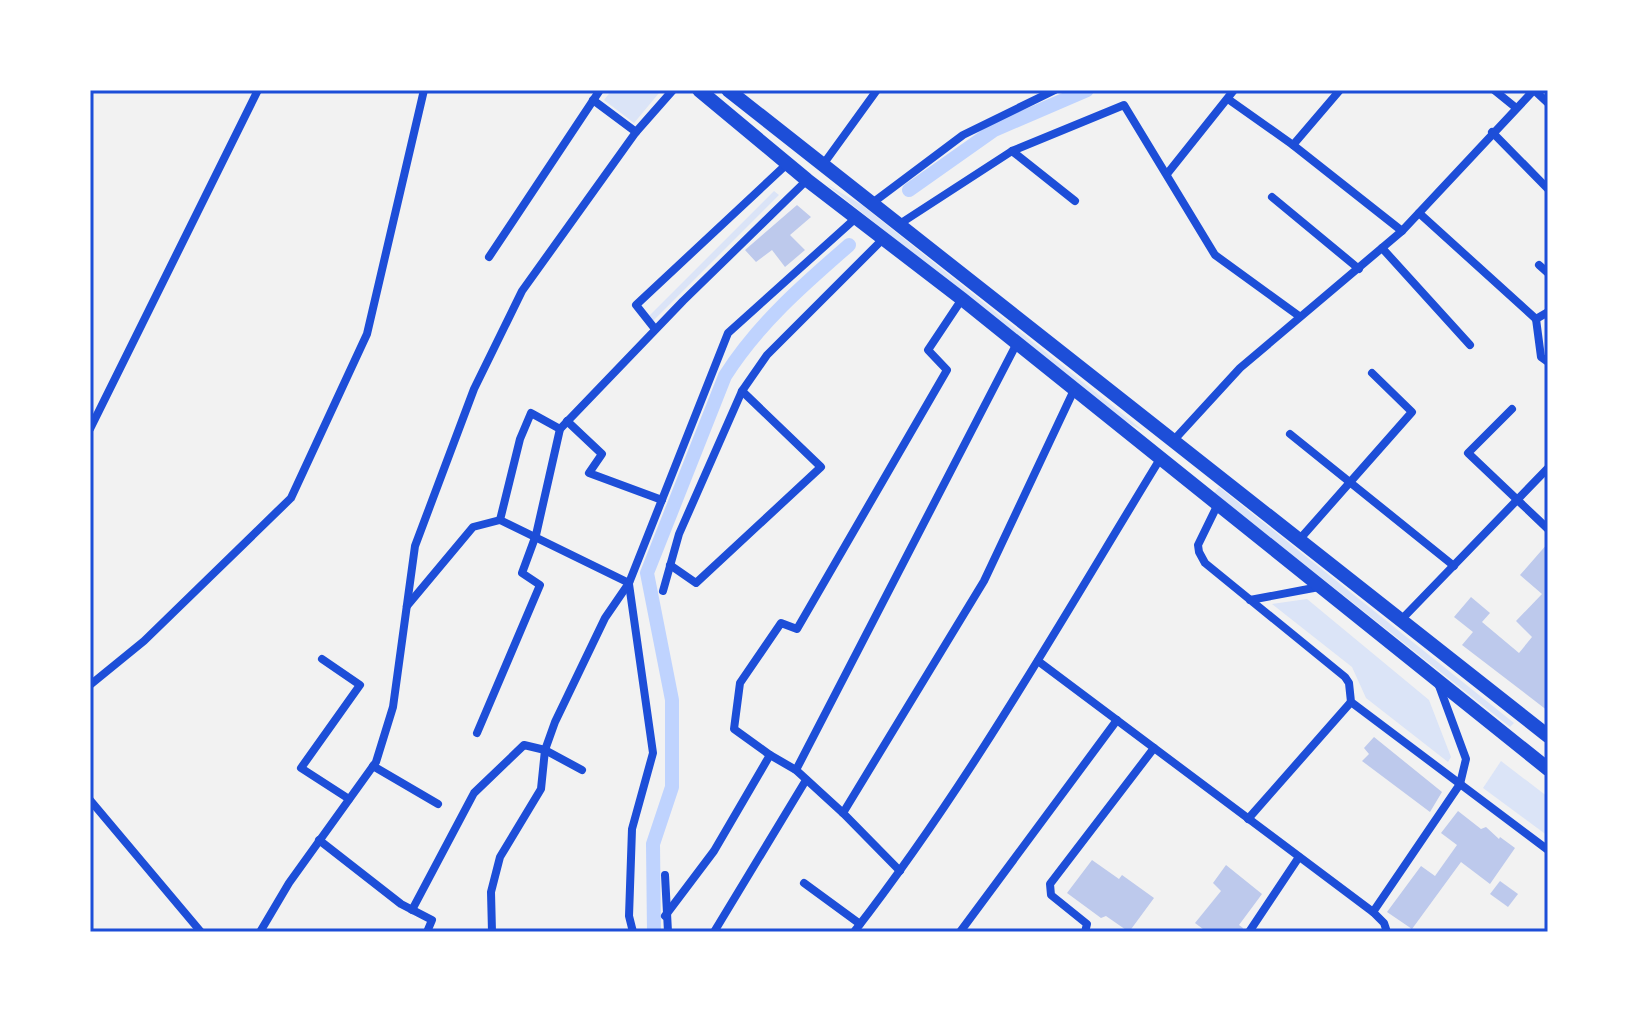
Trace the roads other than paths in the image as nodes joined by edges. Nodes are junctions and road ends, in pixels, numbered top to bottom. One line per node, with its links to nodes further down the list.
1 (258, 90): 53 (street)
2 (424, 90): 78 (street)
3 (673, 90): 17 (street)
4 (699, 90): 21 (main road)
5 (728, 90): 22 (main road)
6 (877, 90): 22 (street)
7 (1055, 90): 28 (street)
8 (1234, 90): 13 (street)
9 (1340, 90): 19 (street)
10 (1494, 90): 16 (street)
11 (1534, 90): 15 (street); 16 (street)
12 (598, 91): 14 (street)
13 (1228, 99): 19 (street); 23 (street)
14 (593, 100): 17 (street); 35 (street)
15 (1548, 103)
16 (1515, 107): 18 (street)
17 (636, 132): 73 (street)
18 (1492, 132): 25 (street); 29 (street)
19 (1293, 145): 32 (street)
20 (1012, 151): 23 (street); 27 (street); 31 (street)
21 (788, 163): 24 (main road); 44 (street)
22 (822, 166): 28 (main road)
23 (1167, 174): 42 (street)
24 (807, 180): 30 (main road); 44 (street)
25 (1548, 189)
26 (1272, 197): 37 (street)
27 (1075, 201)
28 (871, 204): 31 (main road)
29 (1419, 213): 32 (street); 43 (street)
30 (857, 217): 33 (main road); 60 (street)
31 (898, 225): 39 (main road)
32 (1402, 231): 34 (street)
33 (884, 238): 40 (main road); 50 (street)
34 (1382, 248): 37 (street); 46 (street)
35 (489, 257)
36 (1539, 265): 38 (street)
37 (1359, 269): 42 (street)
38 (1548, 273)
39 (974, 285): 40 (main road); 56 (main road)
40 (962, 299): 45 (main road); 87 (street)
41 (1548, 312): 43 (street)
42 (1299, 316): 56 (street)
43 (1536, 319): 47 (street)
44 (655, 329): 52 (street)
45 (1017, 343): 49 (main road); 91 (street)
46 (1470, 345)
47 (1548, 362)
48 (1372, 373): 59 (street)
49 (1074, 390): 57 (main road); 97 (street)
50 (742, 391): 67 (street); 67 (street)
51 (1512, 409): 61 (street)
52 (567, 421): 54 (street); 60 (street)
53 (90, 429)
54 (560, 429): 63 (street); 65 (street)
55 (1290, 434): 59 (street)
56 (1173, 441): 66 (main road)
57 (1160, 459): 62 (main road); 76 (street)
58 (1548, 468): 61 (street)
59 (1350, 483): 66 (street); 68 (street)
60 (662, 500): 69 (street)
61 (1518, 500): 64 (street); 68 (street)
62 (1217, 506): 70 (main road); 72 (street)
63 (500, 520): 65 (street); 73 (street)
64 (1548, 529)
65 (536, 535): 69 (street); 82 (street)
66 (1299, 540): 74 (main road)
67 (670, 565): 71 (street)
68 (1454, 566): 74 (street)
69 (629, 583): 86 (street); 113 (street)
70 (1319, 587): 72 (street); 77 (main road)
71 (663, 591)
72 (1250, 600): 79 (street)
73 (407, 607): 88 (street)
74 (1401, 620): 81 (main road)
75 (322, 659): 94 (street)
76 (1038, 661): 80 (street); 102 (street)
77 (1437, 681): 84 (main road); 93 (street)
78 (90, 685)
79 (1351, 702): 93 (street); 98 (street)
80 (1117, 720): 85 (street); 116 (street)
81 (1532, 723): 83 (main road); 84 (main road)
82 (477, 733)
83 (1548, 736)
84 (1516, 743): 89 (main road)
85 (1154, 748): 98 (street); 117 (street)
86 (545, 750): 90 (street); 105 (street); 112 (street)
87 (770, 755): 91 (street); 107 (street)
88 (373, 766): 94 (street); 96 (street)
89 (1548, 769)
90 (582, 770)
91 (796, 770): 92 (street)
92 (806, 780): 97 (street); 115 (street)
93 (1460, 784): 100 (street); 106 (street)
94 (349, 799): 99 (street)
95 (90, 800): 109 (street)
96 (438, 804)
97 (843, 813): 102 (street)
98 (1248, 819): 101 (street)
99 (319, 840): 105 (street); 110 (street)
100 (1548, 850)
101 (1299, 857): 106 (street); 118 (street)
102 (900, 871): 108 (street)
103 (665, 875): 107 (street)
104 (804, 883): 108 (street)
105 (412, 910): 111 (street)
106 (1373, 912): 119 (street)
107 (665, 916): 114 (street)
108 (857, 928)
109 (201, 932)
110 (260, 932)
111 (427, 932)
112 (492, 932)
113 (633, 932)
114 (668, 932)
115 (714, 932)
116 (960, 932)
117 (1085, 932)
118 (1249, 932)
119 (1387, 932)

